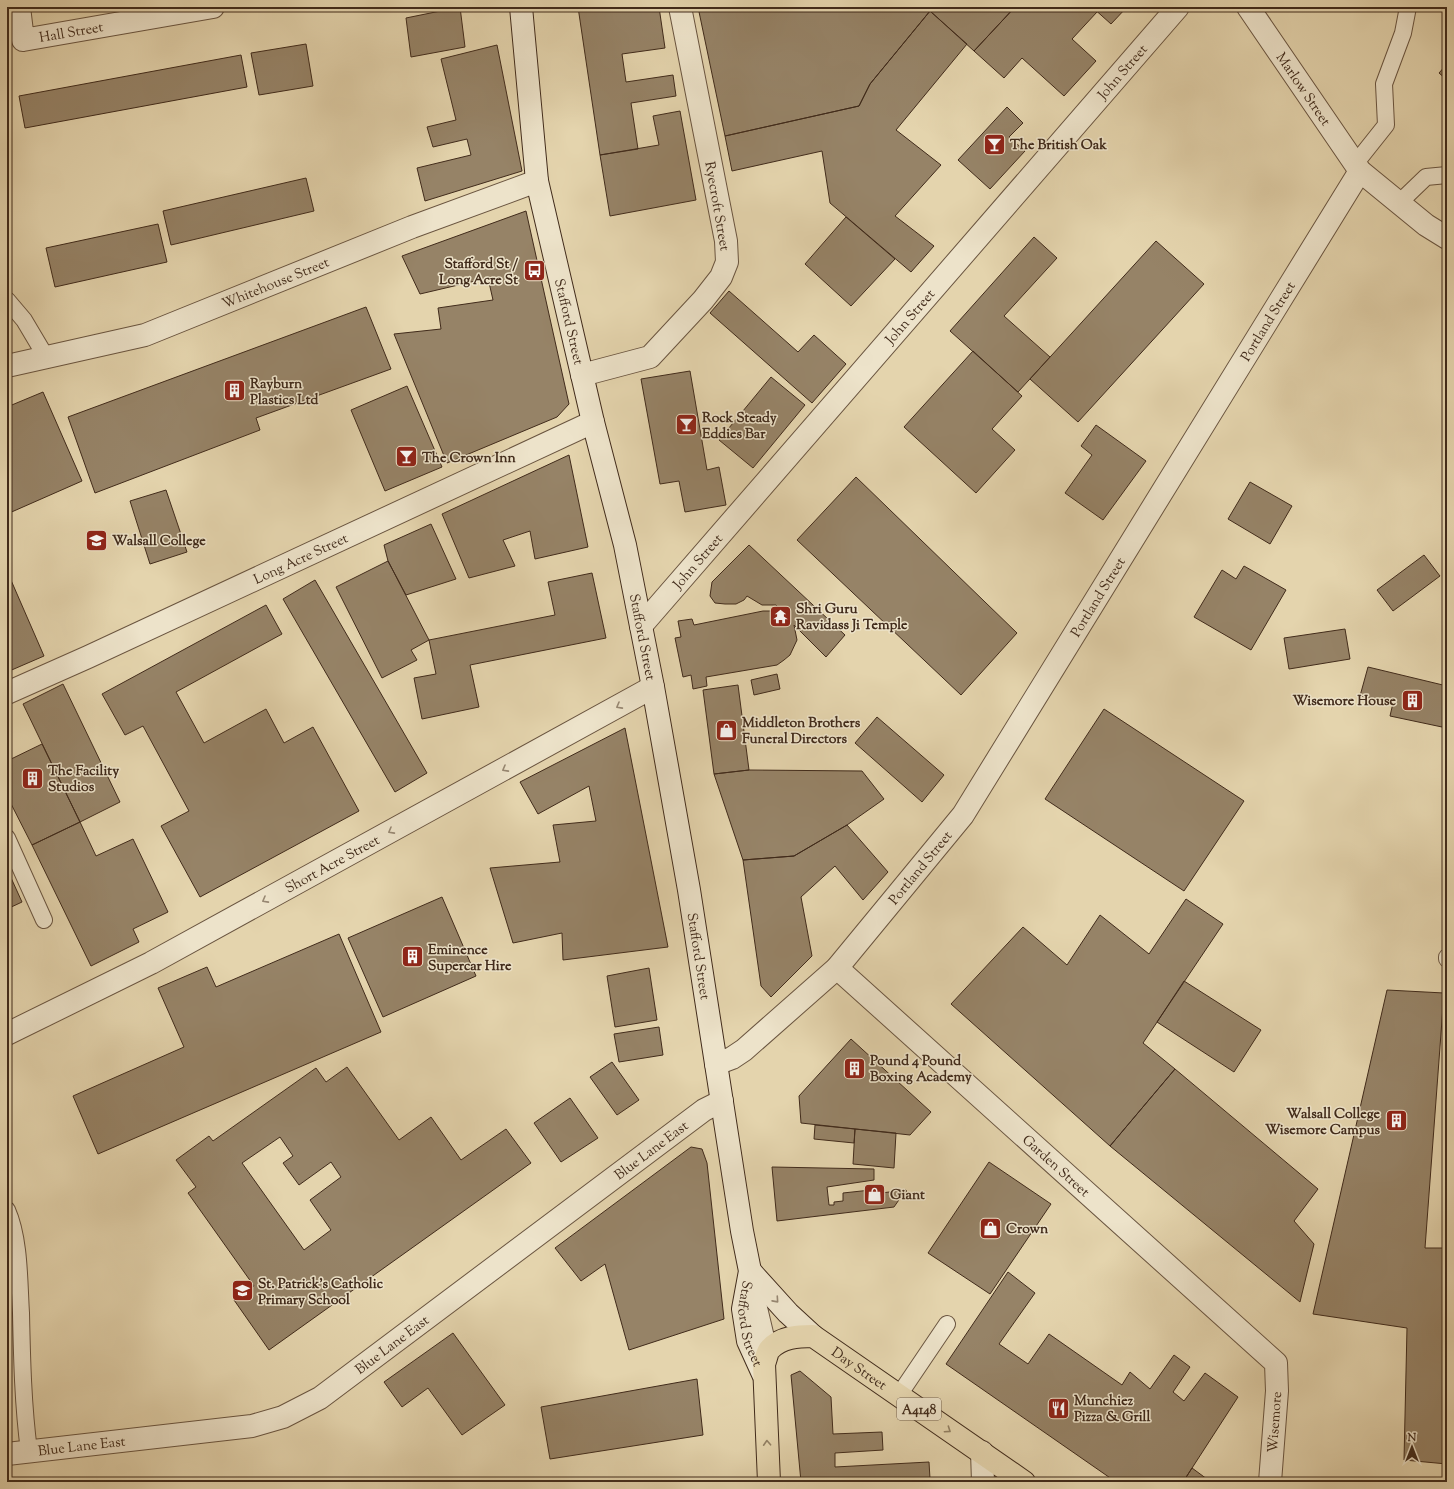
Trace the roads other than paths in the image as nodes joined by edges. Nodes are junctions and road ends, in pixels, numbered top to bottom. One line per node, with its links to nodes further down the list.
1 (19, 7): 2 (street, Hall Street)
2 (213, 7)
3 (521, 7): 10 (street, Stafford Street)
4 (680, 7): 16 (street, Ryecroft Street)
5 (1178, 7): 18 (street, John Street)
6 (1248, 7): 8 (street, Marlow Street)
7 (1408, 7): 8 (lane)
8 (1358, 168): 11 (street); 23 (street, Portland Street)
9 (1447, 175): 11 (lane)
10 (538, 181): 14 (street, Whitehouse Street); 16 (street, Stafford Street)
11 (1399, 203): 12 (street)
12 (1447, 238)
13 (7, 300): 14 (lane)
14 (46, 357): 15 (street, Whitehouse Street)
15 (7, 366)
16 (582, 375): 17 (street, Stafford Street)
17 (593, 422): 18 (street, Stafford Street); 20 (street, Long Acre Street)
18 (641, 626): 19 (street, Stafford Street)
19 (653, 687): 24 (street, Short Acre Street, one-way to 24); 25 (street, Stafford Street)
20 (7, 693)
21 (7, 838): 22 (lane)
22 (44, 920)
23 (837, 968): 25 (street, Portland Street); 32 (street, Garden Street)
24 (7, 1034)
25 (716, 1064): 26 (street, Stafford Street)
26 (722, 1101): 28 (street, Stafford Street); 35 (street, Blue Lane East)
27 (7, 1210): 35 (lane)
28 (750, 1271): 30 (street, Stafford Street, one-way to 30); 31 (lane); 33 (street, Stafford Street)
29 (946, 1324): 34 (lane)
30 (813, 1336): 31 (highway); 34 (highway, Day Street / A4148)
31 (769, 1350): 33 (highway, Stafford Street)
32 (1276, 1363): 41 (street, Wisemore)
33 (764, 1374): 38 (highway, Stafford Street, one-way to 33)
34 (899, 1395): 36 (highway, Day Street / A4148, one-way to 36)
35 (29, 1451): 37 (street, Blue Lane East)
36 (982, 1452): 39 (street); 40 (highway, Day Street / A4148)
37 (7, 1454)
38 (769, 1482)
39 (983, 1482)
40 (1024, 1482)
41 (1270, 1482)

